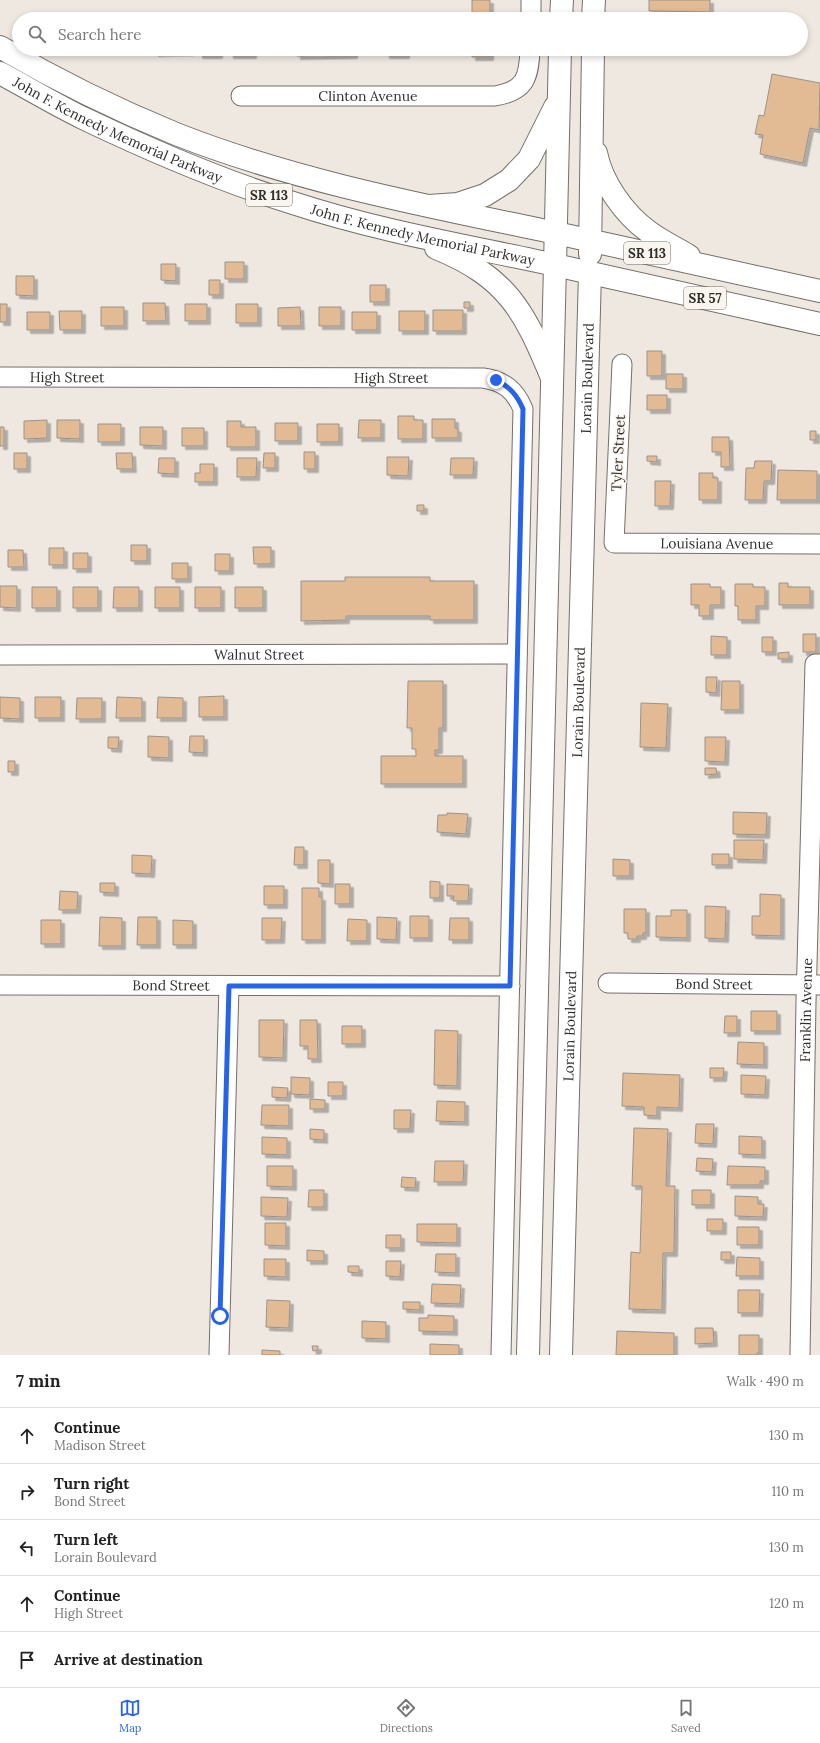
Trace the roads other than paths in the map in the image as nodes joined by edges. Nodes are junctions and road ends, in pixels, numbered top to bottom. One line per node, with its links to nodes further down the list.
1 (531, 0): 4 (street)
2 (562, 0): 5 (main road)
3 (594, 0): 6 (main road)
4 (531, 12)
5 (561, 12)
6 (593, 12)
7 (0, 47): 8 (main road, John F. Kennedy Memorial Parkway / SR 113)
8 (12, 54)
9 (16, 56): 17 (main road, John F. Kennedy Memorial Parkway / SR 113)
10 (530, 56): 14 (street, Clinton Avenue)
11 (560, 56): 15 (main road)
12 (593, 56): 16 (main road, Lorain Boulevard / SR 57)
13 (0, 73): 18 (main road, John F. Kennedy Memorial Parkway / SR 113)
14 (241, 96)
15 (559, 99): 17 (main road); 19 (main road)
16 (591, 124): 20 (main road, Lorain Boulevard); 22 (main road, SR 57)
17 (429, 206): 19 (main road, John F. Kennedy Memorial Parkway / SR 113)
18 (393, 230): 21 (main road, John F. Kennedy Memorial Parkway / SR 113); 28 (main road)
19 (556, 233): 20 (main road, John F. Kennedy Memorial Parkway / SR 113); 21 (main road)
20 (590, 241): 22 (main road, John F. Kennedy Memorial Parkway / SR 113); 23 (main road, Lorain Boulevard)
21 (555, 265): 23 (main road, John F. Kennedy Memorial Parkway / SR 57); 28 (main road)
22 (704, 265): 24 (main road, John F. Kennedy Memorial Parkway / SR 57)
23 (590, 272): 25 (main road, John F. Kennedy Memorial Parkway / SR 57); 42 (main road, Lorain Boulevard)
24 (820, 291)
25 (820, 324)
26 (622, 364): 29 (street, Tyler Street)
27 (0, 377): 31 (street, High Street)
28 (552, 378): 41 (main road)
29 (614, 543): 30 (street, Louisiana Avenue)
30 (820, 544)
31 (517, 654): 32 (street, Walnut Street); 38 (street)
32 (0, 655)
33 (818, 664): 36 (street, Franklin Avenue)
34 (608, 983): 36 (street, Bond Street)
35 (0, 985): 37 (street, Bond Street)
36 (813, 985): 43 (street, Franklin Avenue)
37 (229, 986): 38 (street, Bond Street); 39 (street)
38 (510, 986): 40 (street)
39 (219, 1355)
40 (501, 1355)
41 (528, 1355)
42 (561, 1355)
43 (800, 1355)

